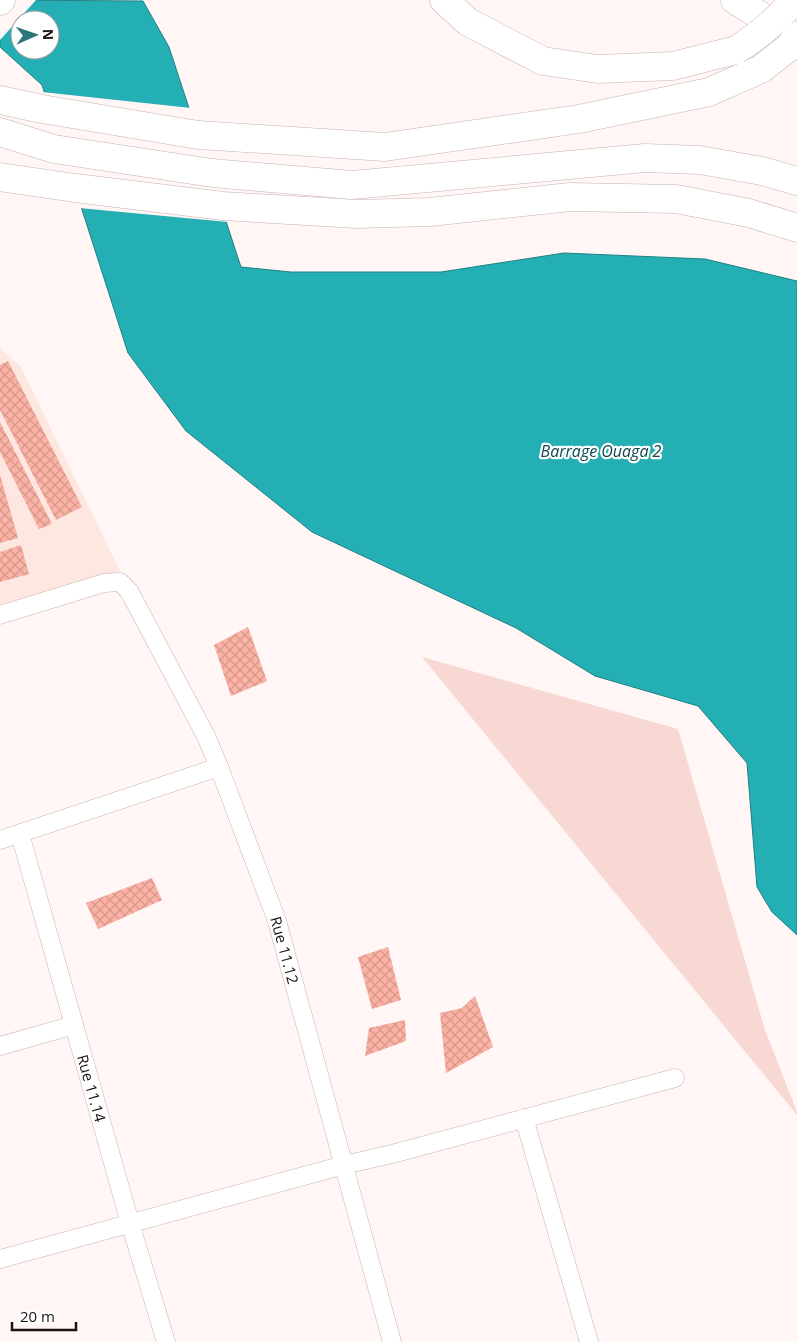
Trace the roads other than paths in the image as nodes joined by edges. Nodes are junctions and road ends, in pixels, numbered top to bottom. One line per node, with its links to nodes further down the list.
1 (444, 0): 3 (main road, bridge)
2 (735, 0): 4 (main road)
3 (794, 0)
4 (797, 38): 5 (main road, bridge)
5 (0, 100)
6 (0, 132): 8 (main road)
7 (0, 177): 9 (main road)
8 (797, 181)
9 (797, 228)
10 (0, 615): 11 (street, Rue 11.12)
11 (220, 767): 12 (street); 18 (street, Rue 11.12)
12 (20, 834): 13 (street); 14 (street, Rue 11.14)
13 (0, 840)
14 (74, 1025): 15 (street); 19 (street, Rue 11.14)
15 (0, 1046)
16 (675, 1078): 17 (street)
17 (524, 1118): 18 (street); 23 (street)
18 (344, 1165): 19 (street); 22 (street, Rue 11.12)
19 (130, 1223): 20 (street); 21 (street, Rue 11.14)
20 (0, 1259)
21 (166, 1342)
22 (392, 1342)
23 (589, 1342)

